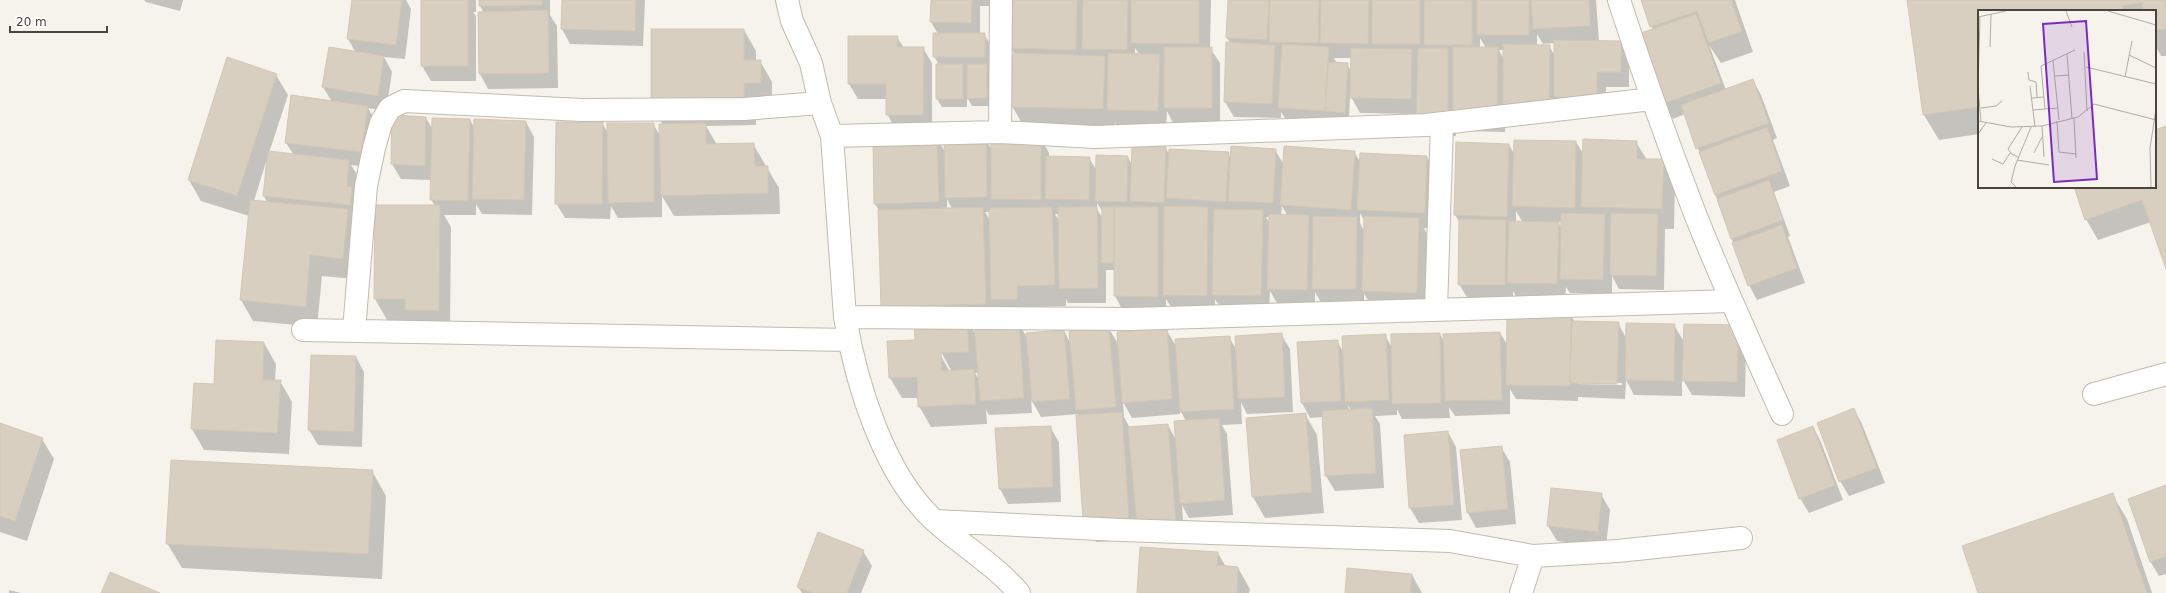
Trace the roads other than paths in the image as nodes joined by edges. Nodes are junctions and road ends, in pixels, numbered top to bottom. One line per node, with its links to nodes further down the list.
1 (787, 0): 5 (street)
2 (1000, 0): 7 (street)
3 (1619, 0): 4 (street)
4 (1652, 99): 6 (street); 9 (street)
5 (820, 103): 8 (street); 13 (street)
6 (1442, 124): 7 (street); 10 (street)
7 (1000, 132): 8 (street)
8 (832, 136): 11 (street)
9 (1731, 301): 10 (street); 17 (street)
10 (1436, 309): 11 (street)
11 (845, 317): 14 (street)
12 (303, 330): 13 (street)
13 (354, 330): 14 (street)
14 (849, 340): 18 (street)
15 (2166, 374): 16 (street)
16 (2094, 394)
17 (1782, 414)
18 (935, 521): 20 (street); 21 (street)
19 (1741, 538): 20 (street)
20 (1533, 556): 22 (street)
21 (1019, 593)
22 (1521, 593)

